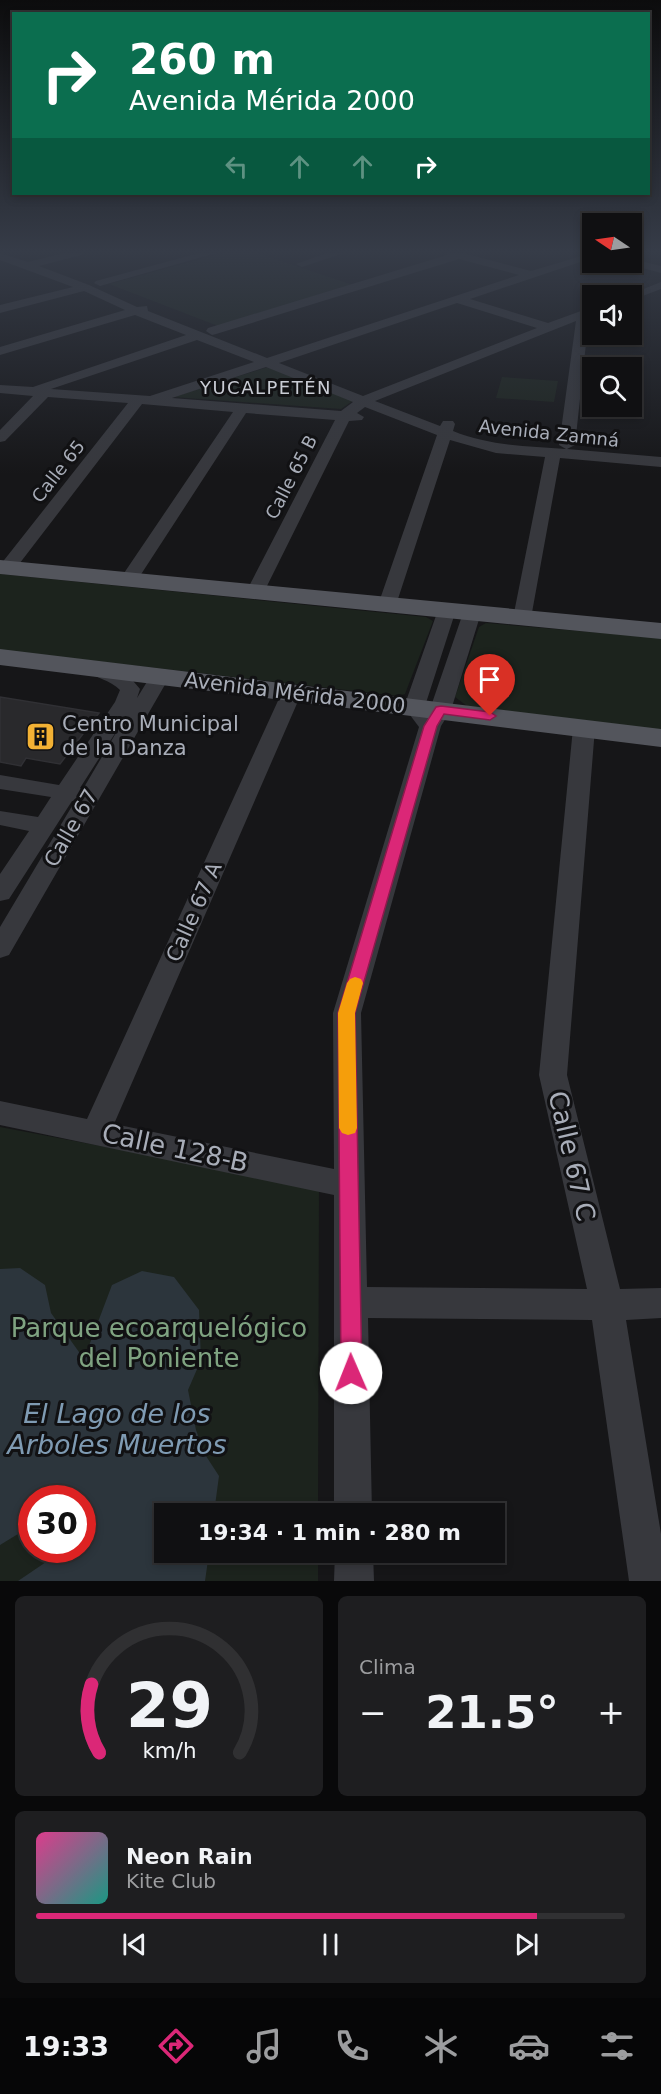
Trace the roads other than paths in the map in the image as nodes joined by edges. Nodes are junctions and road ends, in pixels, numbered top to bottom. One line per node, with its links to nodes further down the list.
1 (79, 327): 12 (street)
2 (174, 327): 10 (street, Avenida Zamná)
3 (201, 327): 9 (street, Avenida Zamná)
4 (225, 327): 9 (street)
5 (377, 327): 13 (street)
6 (546, 327): 8 (street)
7 (553, 327): 8 (street, Calle 65 B)
8 (550, 328): 17 (street, Calle 65 B)
9 (212, 331): 13 (street, Avenida Zamná)
10 (196, 336): 14 (street, Avenida Zamná); 16 (street)
11 (582, 342): 24 (street)
12 (3, 348)
13 (281, 358): 14 (street); 17 (street, Avenida Zamná)
14 (267, 363): 17 (street, Avenida Zamná); 18 (street)
15 (0, 389): 16 (street)
16 (37, 392): 18 (street); 23 (street)
17 (371, 398): 20 (street, Calle 65 B); 21 (street, Avenida Zamná); 22 (street, Avenida Zamná)
18 (146, 400): 19 (street); 27 (street, Calle 65)
19 (243, 407): 20 (street); 28 (street)
20 (344, 416): 21 (street); 29 (street, Calle 65 B)
21 (419, 423): 22 (street, Avenida Zamná)
22 (446, 429): 24 (street, Avenida Zamná); 30 (street)
23 (0, 438)
24 (560, 449): 25 (street, Avenida Zamná); 26 (street, Avenida Zamná); 33 (street)
25 (661, 452)
26 (661, 462)
27 (4, 567): 28 (main road)
28 (129, 579): 29 (main road)
29 (255, 592): 30 (main road)
30 (387, 605): 31 (main road)
31 (447, 610): 32 (main road); 39 (street)
32 (472, 613): 33 (main road); 39 (street)
33 (522, 618): 34 (main road)
34 (661, 631)
35 (0, 657): 36 (main road, Avenida Mérida 2000)
36 (98, 669): 37 (main road, Avenida Mérida 2000); 43 (street)
37 (160, 676): 38 (main road, Avenida Mérida 2000); 44 (street, Calle 67)
38 (292, 692): 39 (main road, Avenida Mérida 2000); 51 (street, Calle 67 A)
39 (428, 714): 40 (main road, Avenida Mérida 2000); 52 (street)
40 (584, 728): 41 (main road, Avenida Mérida 2000); 55 (street, Calle 67 C)
41 (661, 738)
42 (0, 782): 43 (street)
43 (65, 793): 44 (street); 46 (street)
44 (90, 797): 48 (street, Calle 67)
45 (0, 818): 46 (street)
46 (44, 826): 47 (street)
47 (3, 884): 48 (street)
48 (38, 884): 49 (street, Calle 67)
49 (0, 949)
50 (0, 1113): 51 (street, Calle 128-B)
51 (96, 1132): 52 (street, Calle 128-B)
52 (349, 1185): 53 (street)
53 (351, 1302): 55 (street); 56 (street)
54 (661, 1303): 55 (street)
55 (607, 1305): 59 (street, Calle 67 C)
56 (353, 1503)
57 (354, 1563): 58 (street)
58 (354, 1581)
59 (649, 1581)

